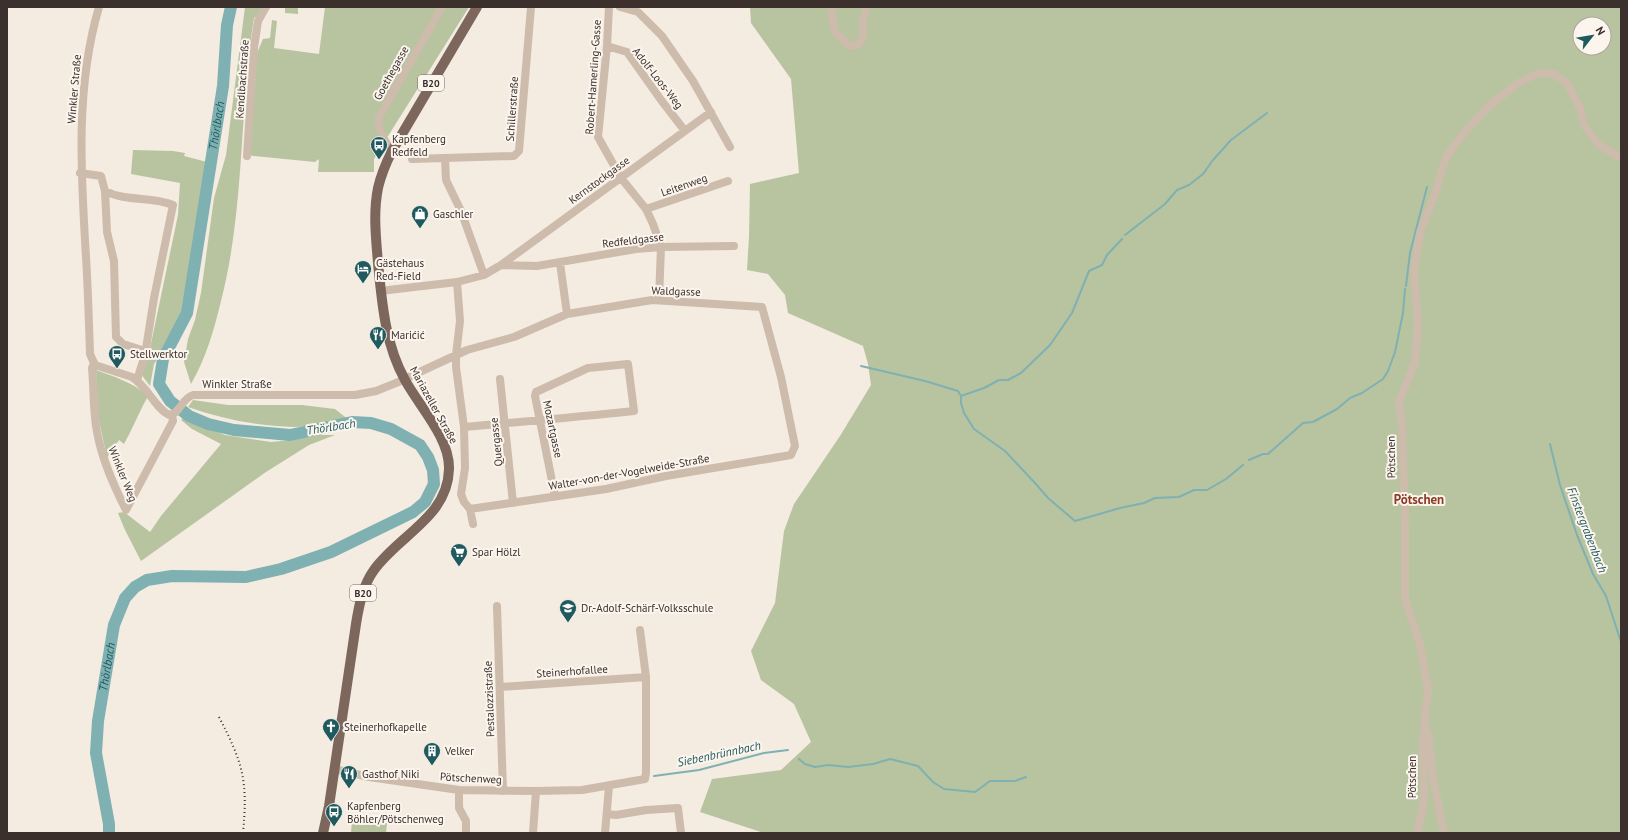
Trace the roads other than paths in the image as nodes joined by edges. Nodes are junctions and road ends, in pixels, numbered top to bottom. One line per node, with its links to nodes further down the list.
1 (99, 7): 19 (street, Winkler Straße)
2 (266, 7): 15 (street, Kendlbachstraße)
3 (442, 7): 14 (street, Goethegasse)
4 (477, 7): 14 (main road, Mariazeller Straße / B20)
5 (531, 7): 18 (street, Schillerstraße)
6 (609, 7): 10 (street, Robert-Hamerling-Gasse)
7 (620, 7): 11 (street)
8 (831, 7): 9 (street)
9 (867, 7)
10 (607, 46): 12 (street, Adolf-Loos-Weg); 20 (street, Robert-Hamerling-Gasse)
11 (711, 112): 12 (street, Kernstockgasse); 13 (street)
12 (685, 131): 20 (street, Kernstockgasse)
13 (730, 146)
14 (392, 151): 30 (main road, Mariazeller Straße / B20)
15 (247, 156)
16 (1621, 158): 52 (street, Pötschen)
17 (412, 159): 18 (street, Schillerstraße)
18 (445, 159): 28 (street)
19 (80, 174): 22 (street); 35 (street, Winkler Straße)
20 (621, 178): 23 (street, Robert-Hamerling-Gasse); 27 (street, Kernstockgasse)
21 (728, 181): 23 (street, Leitenweg)
22 (105, 191): 33 (street); 33 (street)
23 (646, 209): 25 (street, Robert-Hamerling-Gasse)
24 (734, 246): 25 (street, Redfeldgasse)
25 (661, 247): 26 (street, Redfeldgasse); 31 (street, Robert-Hamerling-Gasse)
26 (560, 263): 27 (street, Redfeldgasse); 32 (street)
27 (501, 265): 28 (street, Redfeldgasse)
28 (484, 274): 29 (street, Redfeldgasse)
29 (456, 282): 30 (street, Redfeldgasse); 34 (street)
30 (380, 291): 38 (main road, Mariazeller Straße / B20)
31 (659, 300): 32 (street, Waldgasse); 43 (street, Waldgasse)
32 (567, 314): 34 (street, Waldgasse)
33 (145, 351): 37 (street)
34 (456, 355): 38 (street, Waldgasse); 42 (street)
35 (94, 363): 37 (street); 39 (street, Winkler Weg)
36 (500, 379): 41 (street, Quergasse)
37 (137, 380): 39 (street)
38 (404, 380): 39 (street, Winkler Straße); 53 (main road, Mariazeller Straße / B20)
39 (174, 414)
40 (540, 420): 40 (street, Mozartgasse); 41 (street); 44 (street, Mozartgasse)
41 (504, 424): 42 (street); 45 (street, Quergasse)
42 (464, 427): 46 (street)
43 (791, 454): 44 (street, Walter-von-der-Vogelweide-Straße)
44 (555, 496): 45 (street, Walter-von-der-Vogelweide-Straße)
45 (513, 503): 46 (street, Walter-von-der-Vogelweide-Straße)
46 (470, 509): 47 (street)
47 (473, 524)
48 (497, 606): 51 (street, Pestalozzistraße)
49 (640, 630): 50 (street, Pötschenweg)
50 (646, 677): 51 (street, Steinerhofallee); 54 (street, Pötschenweg)
51 (500, 687): 56 (street, Pestalozzistraße)
52 (1425, 724): 64 (street, Pötschen); 65 (street)
53 (334, 769): 55 (street, Pötschenweg); 59 (main road, Mariazeller Straße / B20)
54 (609, 786): 57 (street, Pötschenweg); 58 (street)
55 (459, 790): 56 (street, Pötschenweg); 60 (street)
56 (503, 791): 57 (street, Pötschenweg)
57 (536, 791): 61 (street)
58 (607, 814): 62 (street); 63 (street)
59 (323, 833)
60 (466, 833)
61 (533, 833)
62 (605, 833)
63 (681, 833)
64 (1417, 833)
65 (1444, 833)

